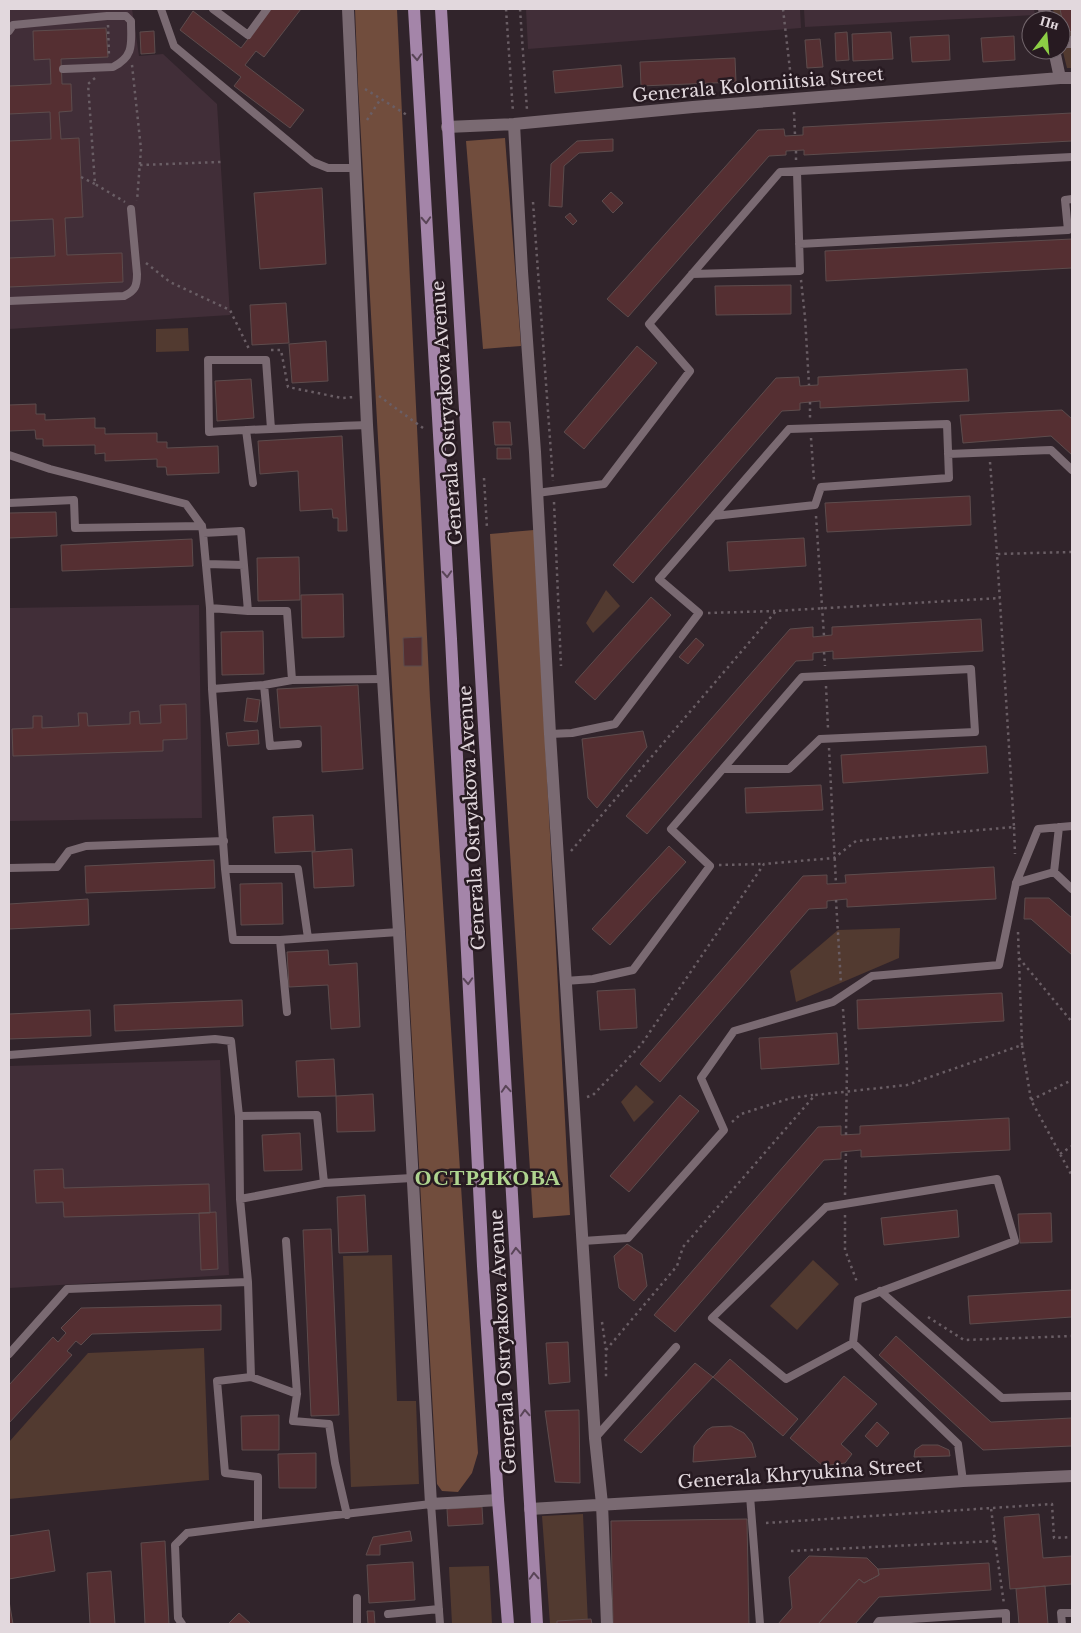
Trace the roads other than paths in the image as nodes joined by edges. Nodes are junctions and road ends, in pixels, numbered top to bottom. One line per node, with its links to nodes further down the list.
1 (161, 9): 14 (lane)
2 (213, 9): 3 (lane)
3 (267, 9)
4 (348, 9): 14 (street)
5 (414, 9): 75 (main road, Generala Ostryakova Avenue, one-way to 75)
6 (441, 9): 12 (main road, Generala Ostryakova Avenue)
7 (9, 31): 9 (lane)
8 (1058, 60): 10 (street)
9 (63, 70)
10 (1066, 78): 11 (street, Generala Kolomiitsia Street)
11 (514, 124): 12 (street, Generala Kolomiitsia Street); 28 (street)
12 (447, 127): 78 (main road, Generala Ostryakova Avenue, one-way to 12)
13 (1072, 157): 15 (lane)
14 (355, 168): 21 (street)
15 (797, 172): 18 (lane); 19 (lane)
16 (1072, 199): 18 (lane)
17 (132, 207): 20 (lane)
18 (799, 244): 19 (lane)
19 (692, 274): 28 (lane)
20 (9, 301)
21 (368, 425): 22 (lane); 36 (street)
22 (271, 429): 23 (lane); 23 (lane)
23 (246, 430): 27 (lane)
24 (948, 454): 26 (lane); 30 (lane); 30 (lane)
25 (9, 455): 31 (lane)
26 (1072, 470)
27 (253, 483)
28 (537, 493): 40 (street)
29 (9, 503): 31 (lane)
30 (714, 516): 40 (lane)
31 (202, 529): 32 (lane); 33 (lane)
32 (206, 564): 33 (lane); 34 (lane)
33 (244, 565): 35 (lane)
34 (210, 608): 35 (lane); 39 (lane)
35 (248, 611): 37 (lane)
36 (383, 679): 37 (lane); 51 (street)
37 (292, 680): 38 (lane)
38 (264, 685): 39 (lane); 41 (lane)
39 (212, 689): 45 (lane)
40 (550, 734): 54 (street)
41 (298, 744)
42 (723, 769): 42 (lane); 54 (lane)
43 (1072, 826): 44 (lane)
44 (1059, 827): 48 (lane); 49 (lane)
45 (224, 841): 46 (lane); 47 (lane)
46 (9, 868)
47 (225, 869): 52 (lane); 53 (lane)
48 (1054, 872): 49 (lane); 50 (lane)
49 (1016, 883): 62 (lane)
50 (1072, 889)
51 (399, 932): 52 (lane); 58 (street)
52 (308, 938): 53 (lane)
53 (280, 940): 55 (lane)
54 (565, 981): 62 (street)
55 (287, 1012)
56 (9, 1055): 57 (lane)
57 (239, 1116): 59 (lane); 60 (lane)
58 (412, 1178): 59 (lane); 76 (street)
59 (324, 1183): 60 (lane)
60 (240, 1199): 63 (lane)
61 (286, 1241): 69 (lane)
62 (583, 1241): 71 (street)
63 (248, 1282): 67 (lane); 68 (lane)
64 (880, 1292): 65 (lane); 65 (lane); 70 (lane)
65 (853, 1343): 73 (lane)
66 (676, 1347): 71 (lane)
67 (9, 1354)
68 (252, 1377): 69 (lane); 80 (lane)
69 (297, 1394): 79 (lane)
70 (1072, 1396)
71 (595, 1438): 77 (street)
72 (1072, 1476): 73 (street, Generala Khryukina Street)
73 (963, 1481): 74 (street, Generala Khryukina Street)
74 (750, 1496): 77 (street, Generala Khryukina Street); 91 (lane)
75 (498, 1500): 76 (street); 88 (main road, Generala Ostryakova Avenue)
76 (431, 1504): 79 (lane); 82 (lane)
77 (602, 1504): 78 (street, Generala Khryukina Street); 90 (street)
78 (530, 1509): 89 (main road, Generala Ostryakova Avenue, one-way to 78)
79 (347, 1515): 80 (lane)
80 (258, 1524): 85 (lane)
81 (357, 1598): 86 (lane)
82 (439, 1609): 84 (lane); 87 (lane)
83 (1072, 1613): 94 (lane)
84 (388, 1614)
85 (182, 1624)
86 (357, 1624)
87 (440, 1624)
88 (508, 1624)
89 (537, 1624)
90 (607, 1624)
91 (760, 1624)
92 (877, 1624): 93 (lane)
93 (1006, 1624)
94 (1062, 1624)

